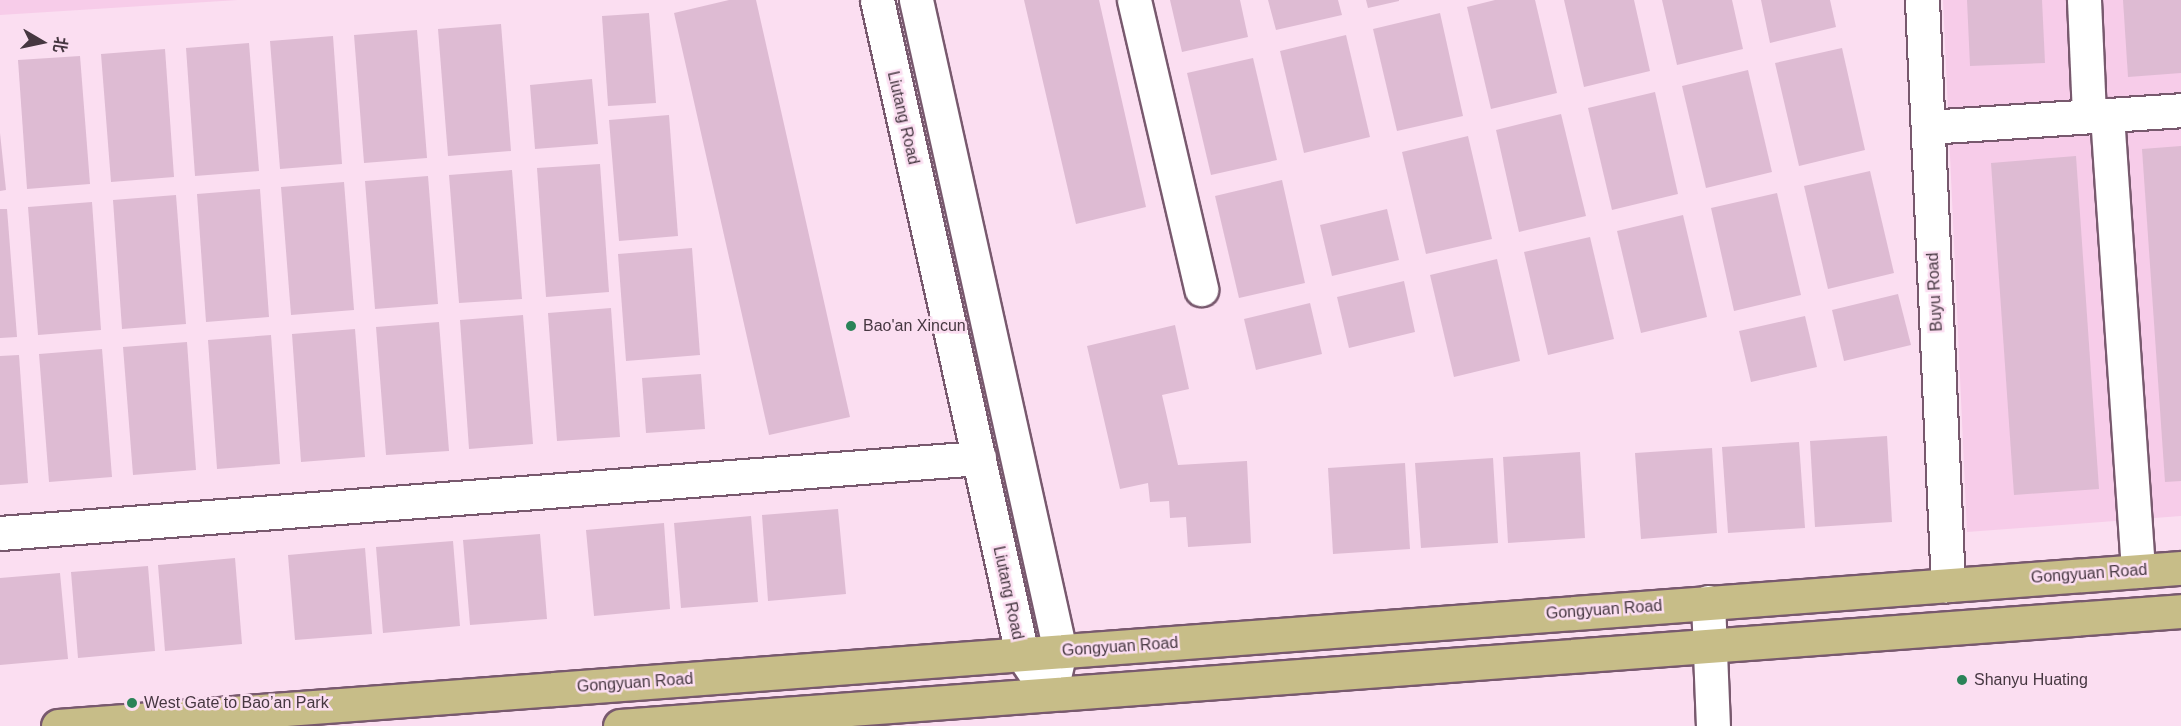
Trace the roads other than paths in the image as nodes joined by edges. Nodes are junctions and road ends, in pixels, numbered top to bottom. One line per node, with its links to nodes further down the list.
1 (877, 0): 10 (street, Liutang Road)
2 (916, 0): 18 (street)
3 (1134, 0): 9 (street)
4 (1922, 0): 8 (street, Buyu Road)
5 (2084, 0): 7 (street)
6 (2181, 110): 7 (street)
7 (2098, 115): 8 (street); 13 (street)
8 (1928, 127): 14 (street, Buyu Road)
9 (1201, 289)
10 (979, 458): 11 (street); 19 (street, Liutang Road)
11 (0, 533)
12 (2181, 568): 13 (main road, Gongyuan Road)
13 (2138, 571): 14 (main road, Gongyuan Road)
14 (1948, 585): 15 (main road, Gongyuan Road)
15 (1708, 602): 17 (street); 18 (main road, Gongyuan Road)
16 (2181, 611): 17 (main road)
17 (1710, 645): 20 (main road); 23 (street)
18 (1060, 651): 19 (main road, Gongyuan Road); 20 (street)
19 (1022, 654): 20 (street, Liutang Road); 22 (main road, Gongyuan Road)
20 (1049, 694): 21 (main road)
21 (641, 725)
22 (58, 726)
23 (1713, 726)

